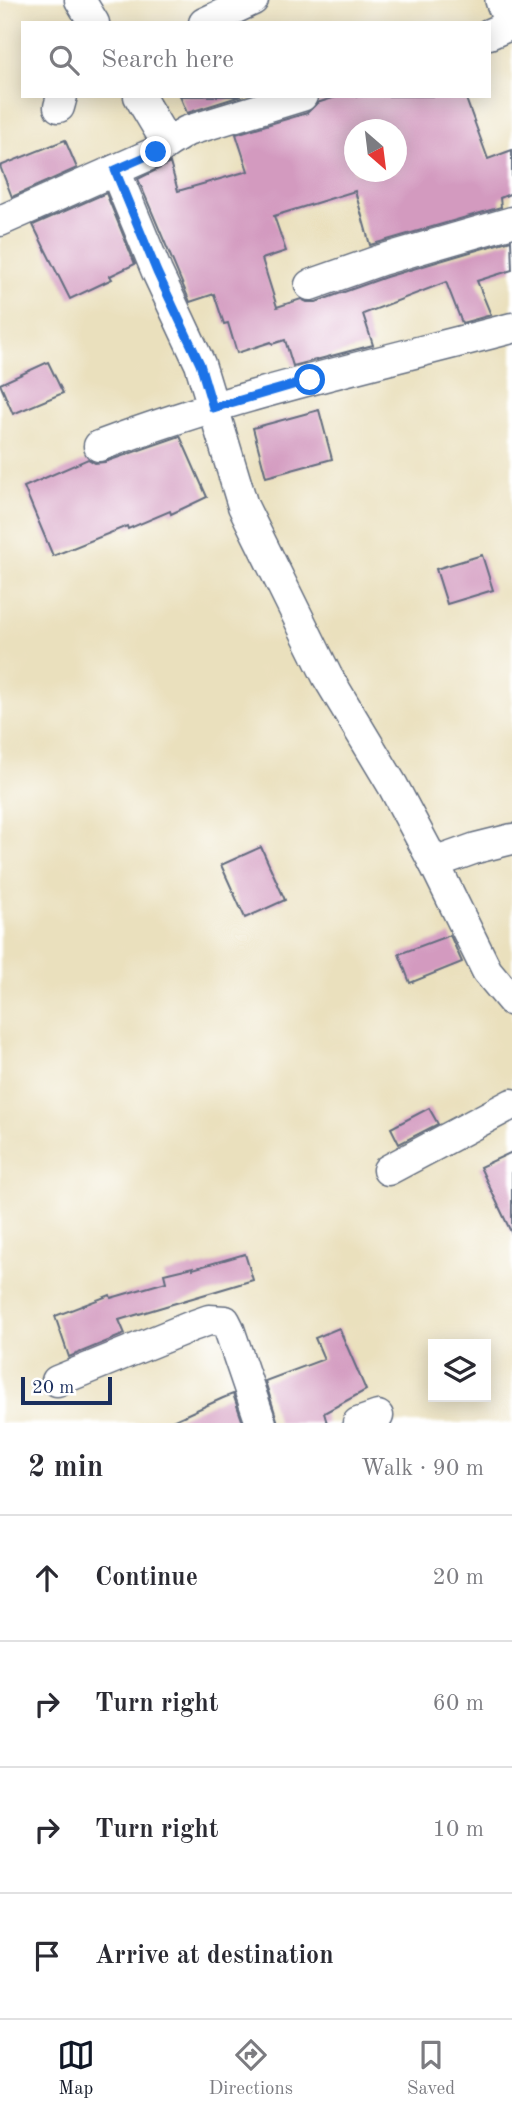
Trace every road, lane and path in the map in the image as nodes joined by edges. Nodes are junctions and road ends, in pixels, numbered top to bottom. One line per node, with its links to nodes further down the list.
1 (80, 0): 4 (street)
2 (253, 0): 5 (street)
3 (503, 0): 6 (main road)
4 (93, 21)
5 (208, 21)
6 (512, 22): 7 (street)
7 (491, 33)
8 (140, 98): 10 (street)
9 (295, 98): 10 (street)
10 (167, 143): 11 (street)
11 (115, 170): 12 (street); 16 (street)
12 (0, 221)
13 (512, 222): 14 (street)
14 (310, 285)
15 (512, 328): 16 (street)
16 (213, 408): 17 (street); 19 (street)
17 (99, 446)
18 (512, 839): 19 (street)
19 (434, 863): 20 (street)
20 (512, 1001)
21 (512, 1104): 22 (street)
22 (388, 1170)
23 (57, 1381): 24 (street)
24 (261, 1423)

